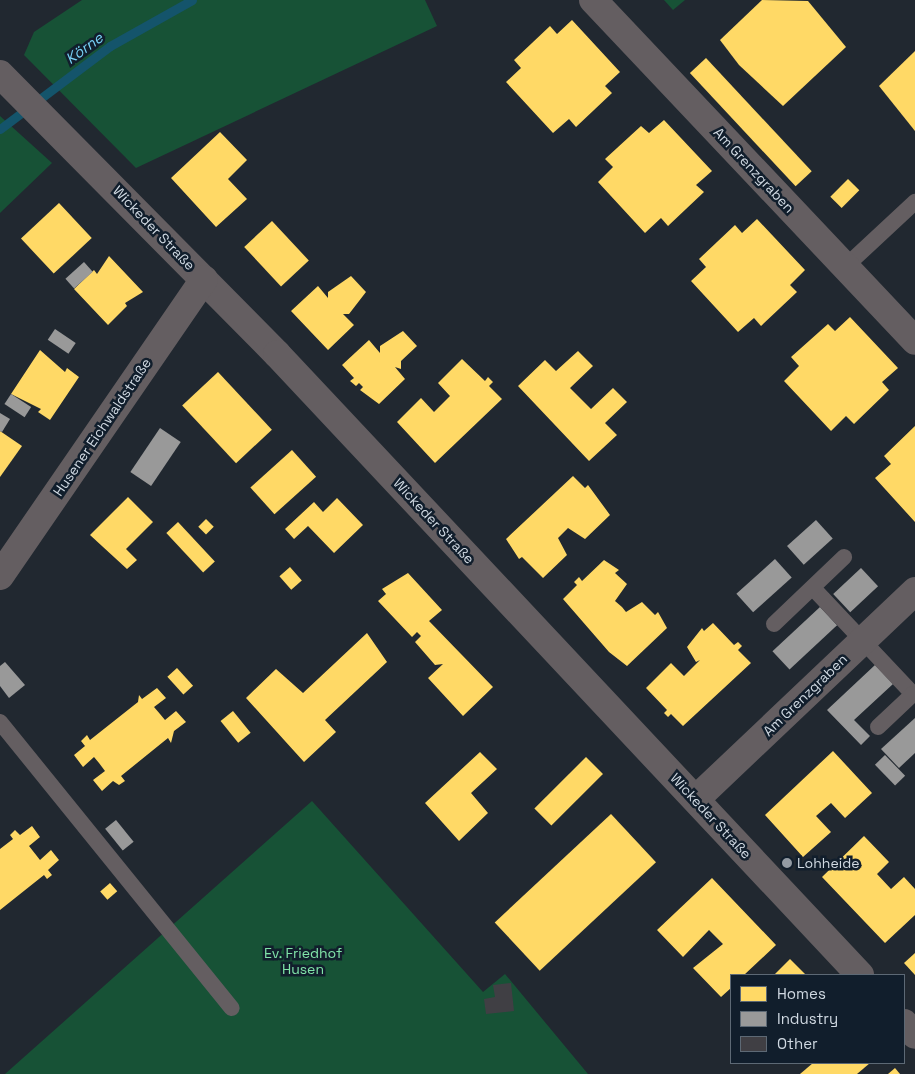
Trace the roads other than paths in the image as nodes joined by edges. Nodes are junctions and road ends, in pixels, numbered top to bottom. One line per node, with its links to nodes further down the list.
1 (593, 0): 4 (street, Am Grenzgraben)
2 (0, 74): 5 (street, Wickeder Straße)
3 (915, 202): 4 (lane)
4 (845, 267): 6 (street, Am Grenzgraben)
5 (204, 279): 8 (street, Husener Eichwaldstraße); 15 (street, Wickeder Straße)
6 (915, 341)
7 (844, 557): 9 (lane)
8 (0, 576)
9 (812, 588): 11 (lane); 12 (lane)
10 (915, 591): 12 (street, Am Grenzgraben)
11 (774, 624)
12 (863, 640): 14 (lane); 15 (street, Am Grenzgraben)
13 (0, 722): 17 (lane)
14 (878, 727)
15 (696, 799): 16 (street, Wickeder Straße)
16 (859, 974)
17 (232, 1008)
18 (905, 1023): 19 (street)
19 (915, 1035)

